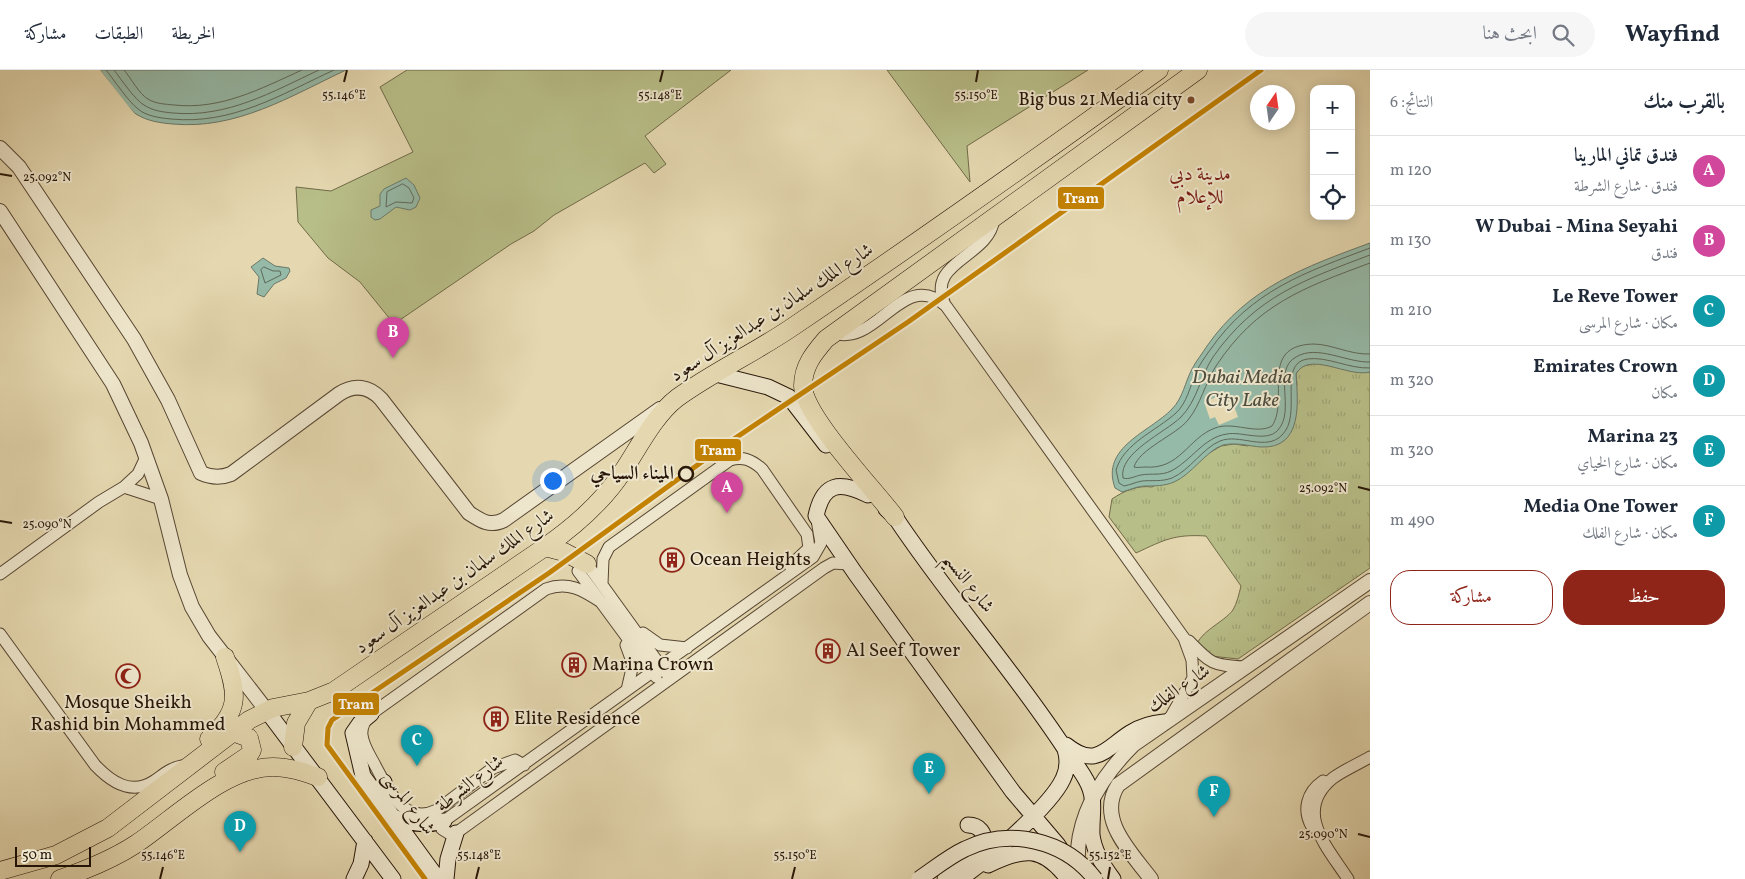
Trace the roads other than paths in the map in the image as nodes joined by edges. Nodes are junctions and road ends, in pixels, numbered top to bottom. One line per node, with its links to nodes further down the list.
1 (1159, 70): 8 (main road, شارع الملك سلمان بن عبدالعزيز آل سعود)
2 (1198, 70): 5 (main road)
3 (0, 148): 9 (street)
4 (0, 211): 10 (street)
5 (994, 219): 6 (street); 7 (main road)
6 (946, 306): 7 (street); 28 (street)
7 (830, 336): 15 (main road)
8 (716, 374): 9 (main road, شارع الملك سلمان بن عبدالعزيز آل سعود); 12 (main road, شارع النسيم)
9 (676, 399): 16 (main road, شارع الملك سلمان بن عبدالعزيز آل سعود)
10 (146, 457): 11 (street); 13 (street)
11 (124, 487): 13 (street); 19 (street)
12 (868, 494): 14 (main road); 15 (main road, شارع النسيم)
13 (161, 499): 30 (street)
14 (816, 516): 18 (main road); 22 (street, شارع الشرطة)
15 (895, 517): 40 (main road, شارع النسيم)
16 (545, 547): 17 (main road); 35 (main road, شارع الملك سلمان بن عبدالعزيز آل سعود)
17 (587, 564): 21 (street); 23 (street)
18 (848, 564): 33 (street, شارع الشرطة); 43 (main road)
19 (0, 574)
20 (1370, 582): 31 (street, شارع الفلك)
21 (602, 584): 22 (street); 25 (street)
22 (769, 590): 29 (street, شارع الشرطة)
23 (601, 602): 26 (street); 37 (street)
24 (1370, 603): 69 (street)
25 (620, 609): 29 (street); 32 (street)
26 (618, 625): 32 (street); 34 (street)
27 (0, 634): 44 (street)
28 (1184, 638): 31 (street); 38 (street)
29 (687, 648): 32 (street, شارع الشرطة)
30 (225, 657): 36 (street); 44 (main road)
31 (1244, 667): 38 (street, شارع الفلك)
32 (657, 669): 33 (street); 34 (street, شارع الشرطة)
33 (666, 682): 55 (street, شارع الشرطة)
34 (627, 690): 45 (street, شارع الشرطة)
35 (310, 701): 36 (main road, شارع الملك سلمان بن عبدالعزيز آل سعود); 41 (main road)
36 (267, 710): 39 (main road, شارع الملك سلمان بن عبدالعزيز آل سعود); 41 (main road)
37 (371, 714): 49 (street); 49 (main road, شارع المرسى)
38 (1167, 720): 40 (main road); 50 (street, شارع الفلك)
39 (233, 732): 44 (main road, شارع الملك سلمان بن عبدالعزيز آل سعود); 47 (main road)
40 (1062, 744): 48 (main road); 50 (main road, شارع النسيم)
41 (293, 747): 46 (main road)
42 (1370, 757): 70 (street)
43 (991, 761): 48 (main road); 51 (main road)
44 (192, 765): 57 (main road, شارع الملك سلمان بن عبدالعزيز آل سعود)
45 (524, 765): 49 (street); 53 (street, شارع الشرطة)
46 (318, 777): 47 (main road); 56 (main road)
47 (217, 786): 60 (main road)
48 (1060, 786): 51 (main road)
49 (381, 789): 52 (main road, شارع المرسى)
50 (1093, 798): 59 (street, شارع الفلك); 68 (main road, شارع النسيم)
51 (1032, 816): 58 (main road); 59 (main road)
52 (394, 817): 53 (main road); 63 (main road, شارع المرسى)
53 (444, 821): 55 (street, شارع الشرطة)
54 (968, 825): 66 (main road)
55 (456, 833): 64 (main road)
56 (366, 841): 61 (main road); 62 (main road)
57 (0, 871)
58 (966, 875): 59 (main road)
59 (1076, 878)
60 (60, 879)
61 (354, 879)
62 (393, 879)
63 (438, 879)
64 (446, 879)
65 (920, 879): 67 (main road, bridge)
66 (945, 879)
67 (1095, 879)
68 (1113, 879)
69 (1151, 879)
70 (1348, 879)

